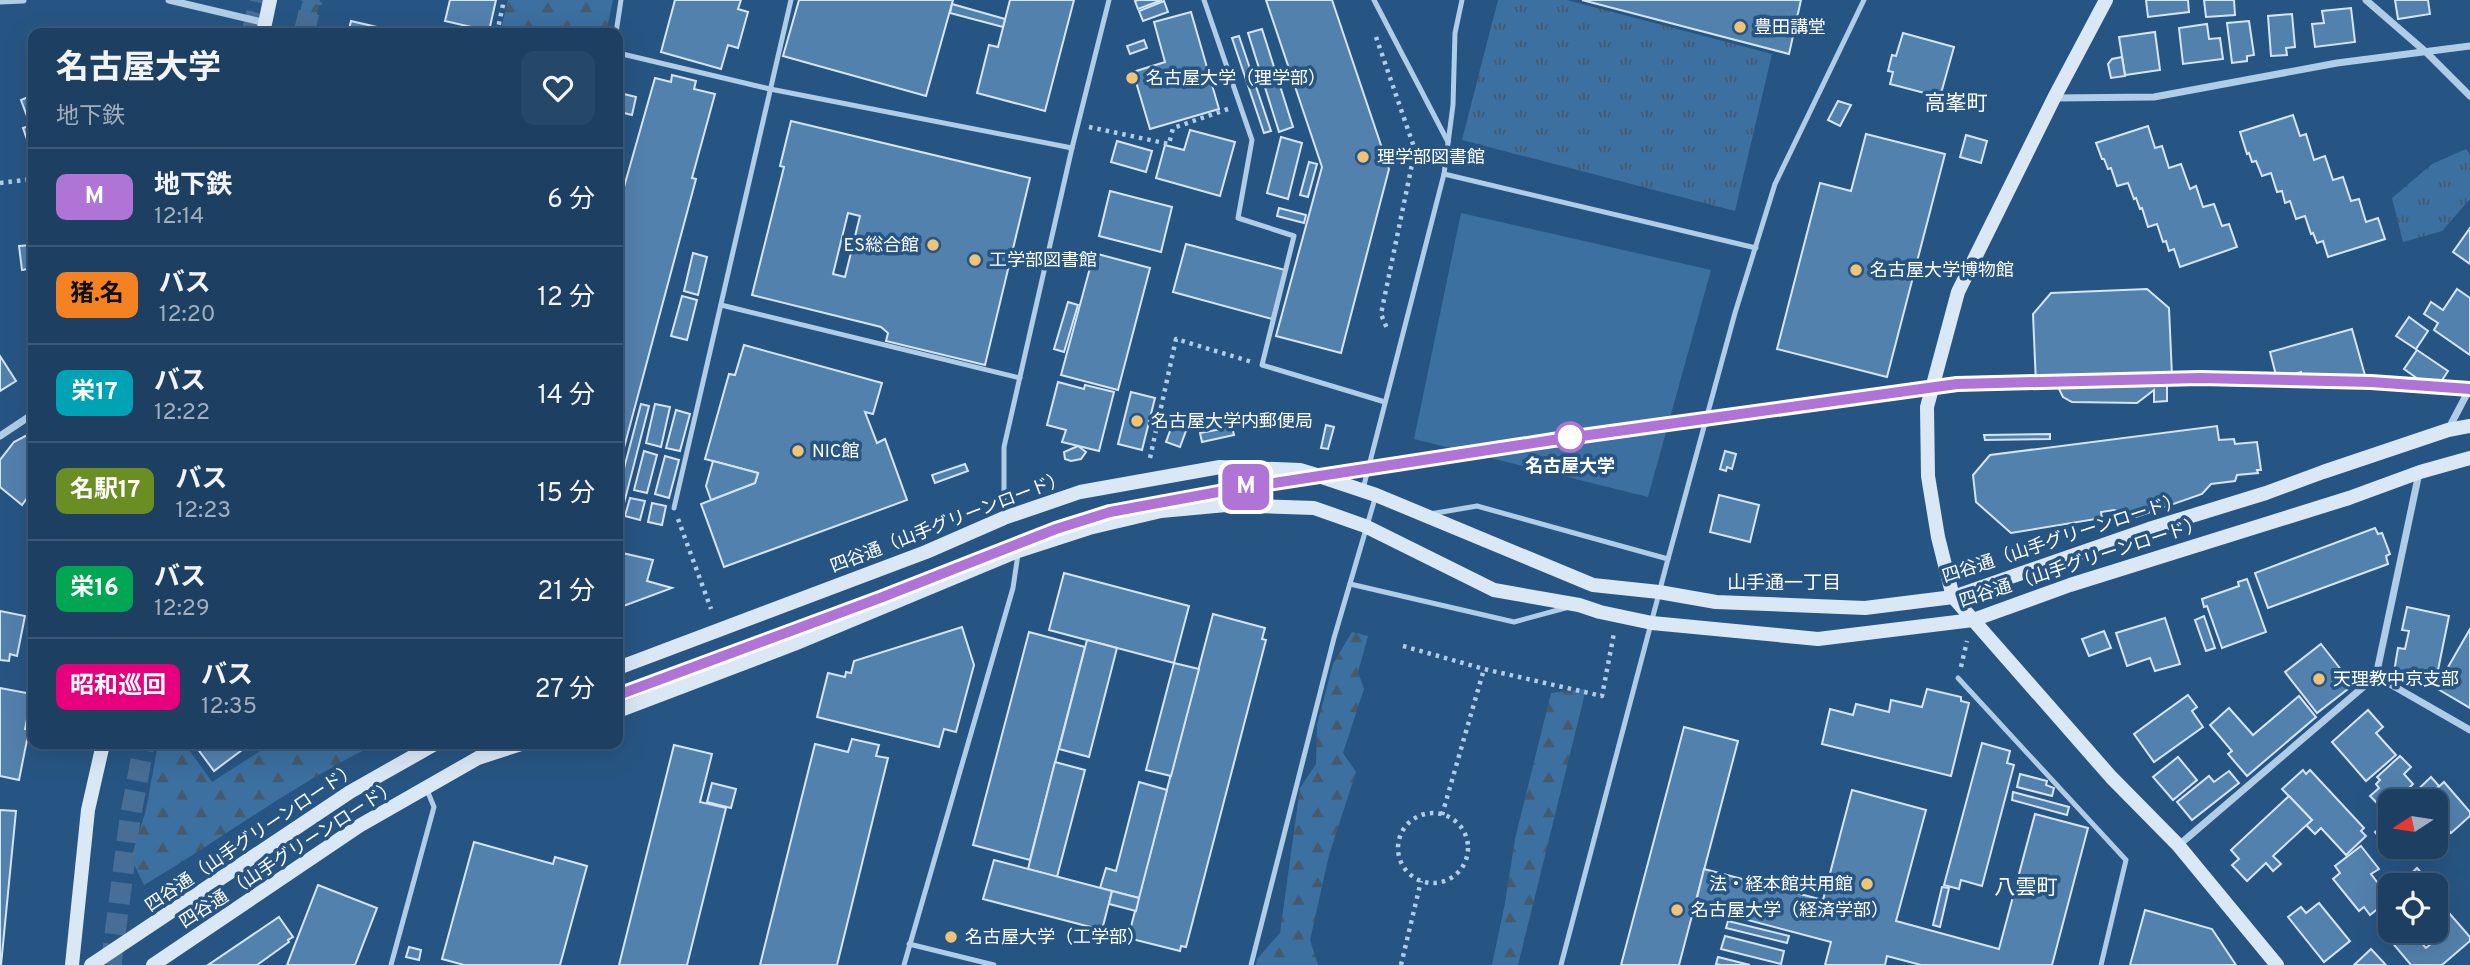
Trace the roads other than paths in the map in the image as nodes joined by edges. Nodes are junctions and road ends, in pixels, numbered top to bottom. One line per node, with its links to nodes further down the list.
1 (23, 0): 13 (street)
2 (169, 0): 14 (street)
3 (271, 0): 14 (street)
4 (621, 0): 15 (lane)
5 (791, 0): 19 (lane)
6 (1109, 0): 23 (lane)
7 (1205, 0): 29 (lane)
8 (1374, 0): 22 (lane)
9 (1462, 0): 22 (lane)
10 (1864, 0): 25 (lane)
11 (2106, 0): 21 (street)
12 (2366, 0): 17 (street)
13 (0, 1)
14 (264, 28)
15 (617, 28)
16 (2470, 46): 17 (street)
17 (2427, 52): 20 (street); 21 (street)
18 (623, 54): 19 (lane)
19 (771, 89): 23 (lane); 26 (lane)
20 (2470, 96)
21 (2054, 98): 45 (street)
22 (1448, 142): 24 (lane)
23 (1072, 148): 27 (lane)
24 (1444, 174): 25 (lane); 29 (lane)
25 (1756, 248): 42 (lane)
26 (721, 305): 27 (lane); 37 (lane)
27 (1020, 378): 39 (lane)
28 (2470, 388): 32 (street)
29 (1385, 402): 36 (lane)
30 (28, 417): 33 (street)
31 (2470, 425): 32 (street, 四谷通（山手グリーンロード）)
32 (2448, 430): 45 (street, 四谷通（山手グリーンロード）)
33 (0, 436)
34 (2470, 458): 35 (street, 四谷通 （山手グリーンロード）)
35 (2420, 472): 47 (street, 四谷通 （山手グリーンロード）); 50 (street)
36 (1369, 493): 38 (street, 四谷通（山手グリーンロード）); 39 (street, 四谷通（山手グリーンロード）); 40 (lane)
37 (674, 508)
38 (1422, 515): 42 (lane); 44 (street, 四谷通（山手グリーンロード）)
39 (1004, 518): 49 (street, 四谷通（山手グリーンロード）)
40 (1365, 526): 41 (street, 四谷通 （山手グリーンロード）); 43 (lane); 46 (street, 四谷通 （山手グリーンロード）)
41 (1018, 551): 52 (street, 四谷通 （山手グリーンロード）); 59 (lane)
42 (1668, 559): 44 (lane)
43 (1350, 584): 46 (lane); 66 (lane)
44 (1659, 592): 45 (street, 四谷通（山手グリーンロード）); 48 (lane)
45 (1952, 597): 47 (street)
46 (1579, 605): 48 (street, 四谷通 （山手グリーンロード）)
47 (1973, 620): 48 (street, 四谷通 （山手グリーンロード）); 58 (street)
48 (1652, 623): 67 (lane)
49 (623, 666)
50 (2376, 676): 53 (street); 58 (street)
51 (1958, 678): 68 (lane)
52 (623, 709)
53 (2470, 730)
54 (102, 749): 60 (street)
55 (426, 749): 61 (street, 四谷通（山手グリーンロード）)
56 (506, 749): 57 (street, 四谷通 （山手グリーンロード）)
57 (426, 787): 62 (street, 四谷通 （山手グリーンロード）); 63 (lane)
58 (2178, 845): 69 (street)
59 (909, 944): 64 (lane); 65 (lane)
60 (72, 965)
61 (91, 965)
62 (154, 965)
63 (391, 965)
64 (904, 965)
65 (995, 965)
66 (1251, 965)
67 (1561, 965)
68 (2101, 965)
69 (2277, 965)

